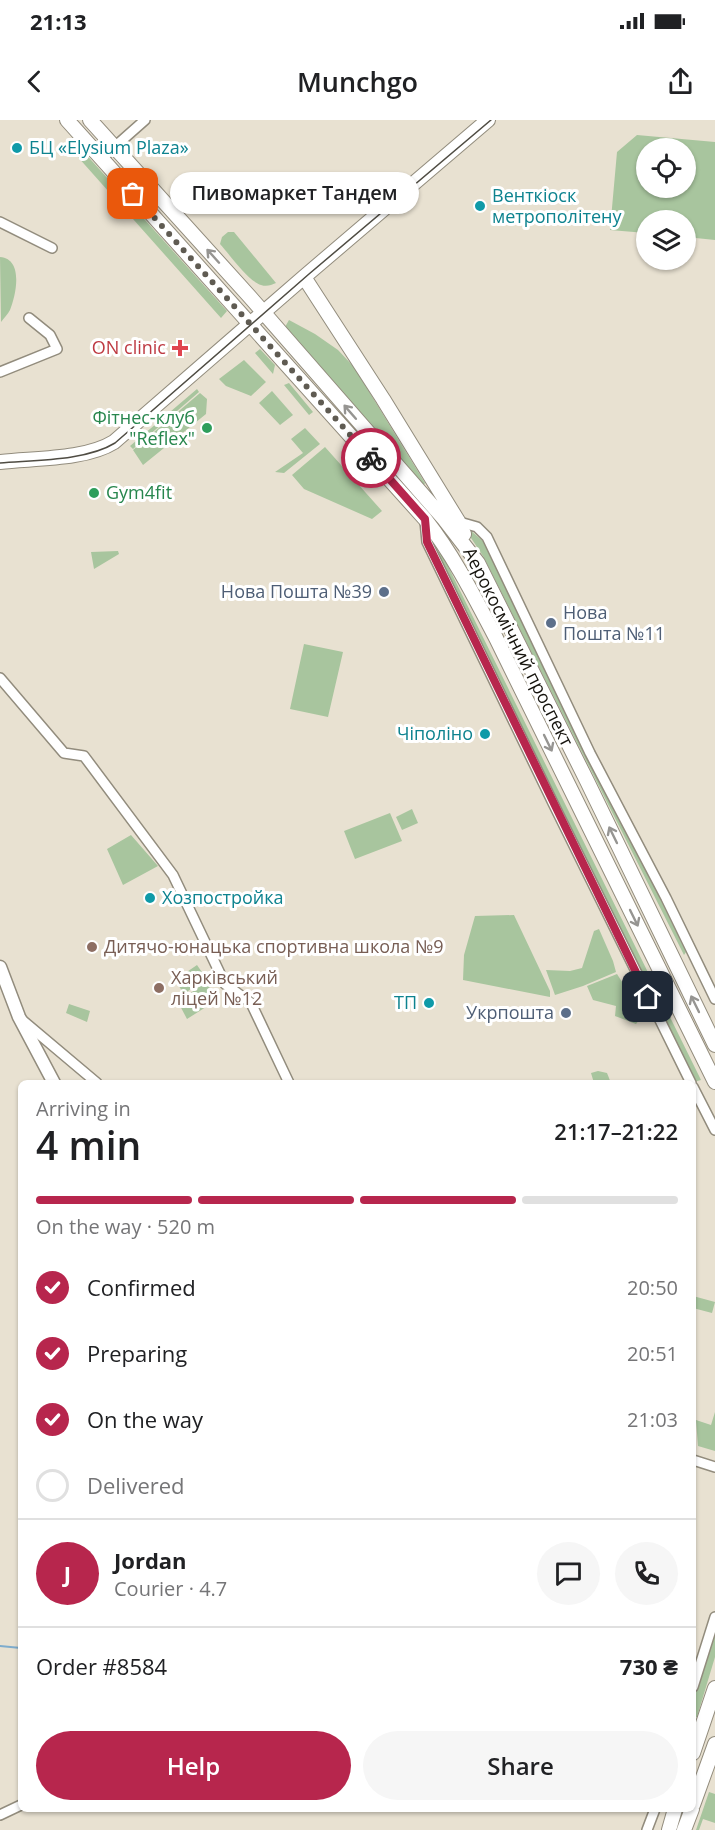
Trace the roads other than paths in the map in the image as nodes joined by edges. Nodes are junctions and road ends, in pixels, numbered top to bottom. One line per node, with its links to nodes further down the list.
1 (67, 120): 6 (main road, Аерокосмічний проспект)
2 (90, 120): 5 (main road)
3 (144, 120): 5 (street)
4 (488, 120): 9 (main road)
5 (114, 147): 6 (street); 10 (main road, one-way to 5)
6 (102, 158): 12 (main road, Аерокосмічний проспект)
7 (0, 222): 8 (street)
8 (52, 248)
9 (304, 277): 10 (main road); 15 (main road)
10 (263, 313): 12 (main road); 16 (main road, one-way to 10)
11 (29, 318): 13 (street)
12 (250, 324): 14 (main road); 17 (main road, Аерокосмічний проспект)
13 (0, 372)
14 (0, 462)
15 (428, 471): 16 (main road); 18 (main road)
16 (415, 486): 18 (main road)
17 (425, 519): 29 (street); 30 (main road, Аерокосмічний проспект, one-way to 30)
18 (451, 520): 23 (street); 25 (main road, Аерокосмічний проспект, one-way to 18)
19 (0, 678): 20 (street)
20 (9, 689): 21 (street); 28 (street)
21 (0, 697)
22 (0, 967): 24 (street)
23 (715, 999)
24 (19, 1017): 26 (street); 27 (street)
25 (715, 1045)
26 (52, 1080)
27 (93, 1080)
28 (288, 1080)
29 (690, 1080)
30 (715, 1082)
31 (696, 1093): 32 (street)
32 (715, 1130)
33 (696, 1461): 34 (street)
34 (715, 1467)
35 (715, 1617): 36 (street)
36 (696, 1677)
37 (715, 1688): 38 (main road)
38 (696, 1744)
39 (715, 1744): 41 (main road)
40 (696, 1755): 41 (street)
41 (712, 1763): 42 (main road)
42 (696, 1798)
43 (18, 1806): 47 (street)
44 (654, 1812): 48 (street)
45 (674, 1812): 49 (main road)
46 (690, 1812): 50 (main road)
47 (0, 1815)
48 (647, 1830)
49 (669, 1830)
50 (684, 1830)

